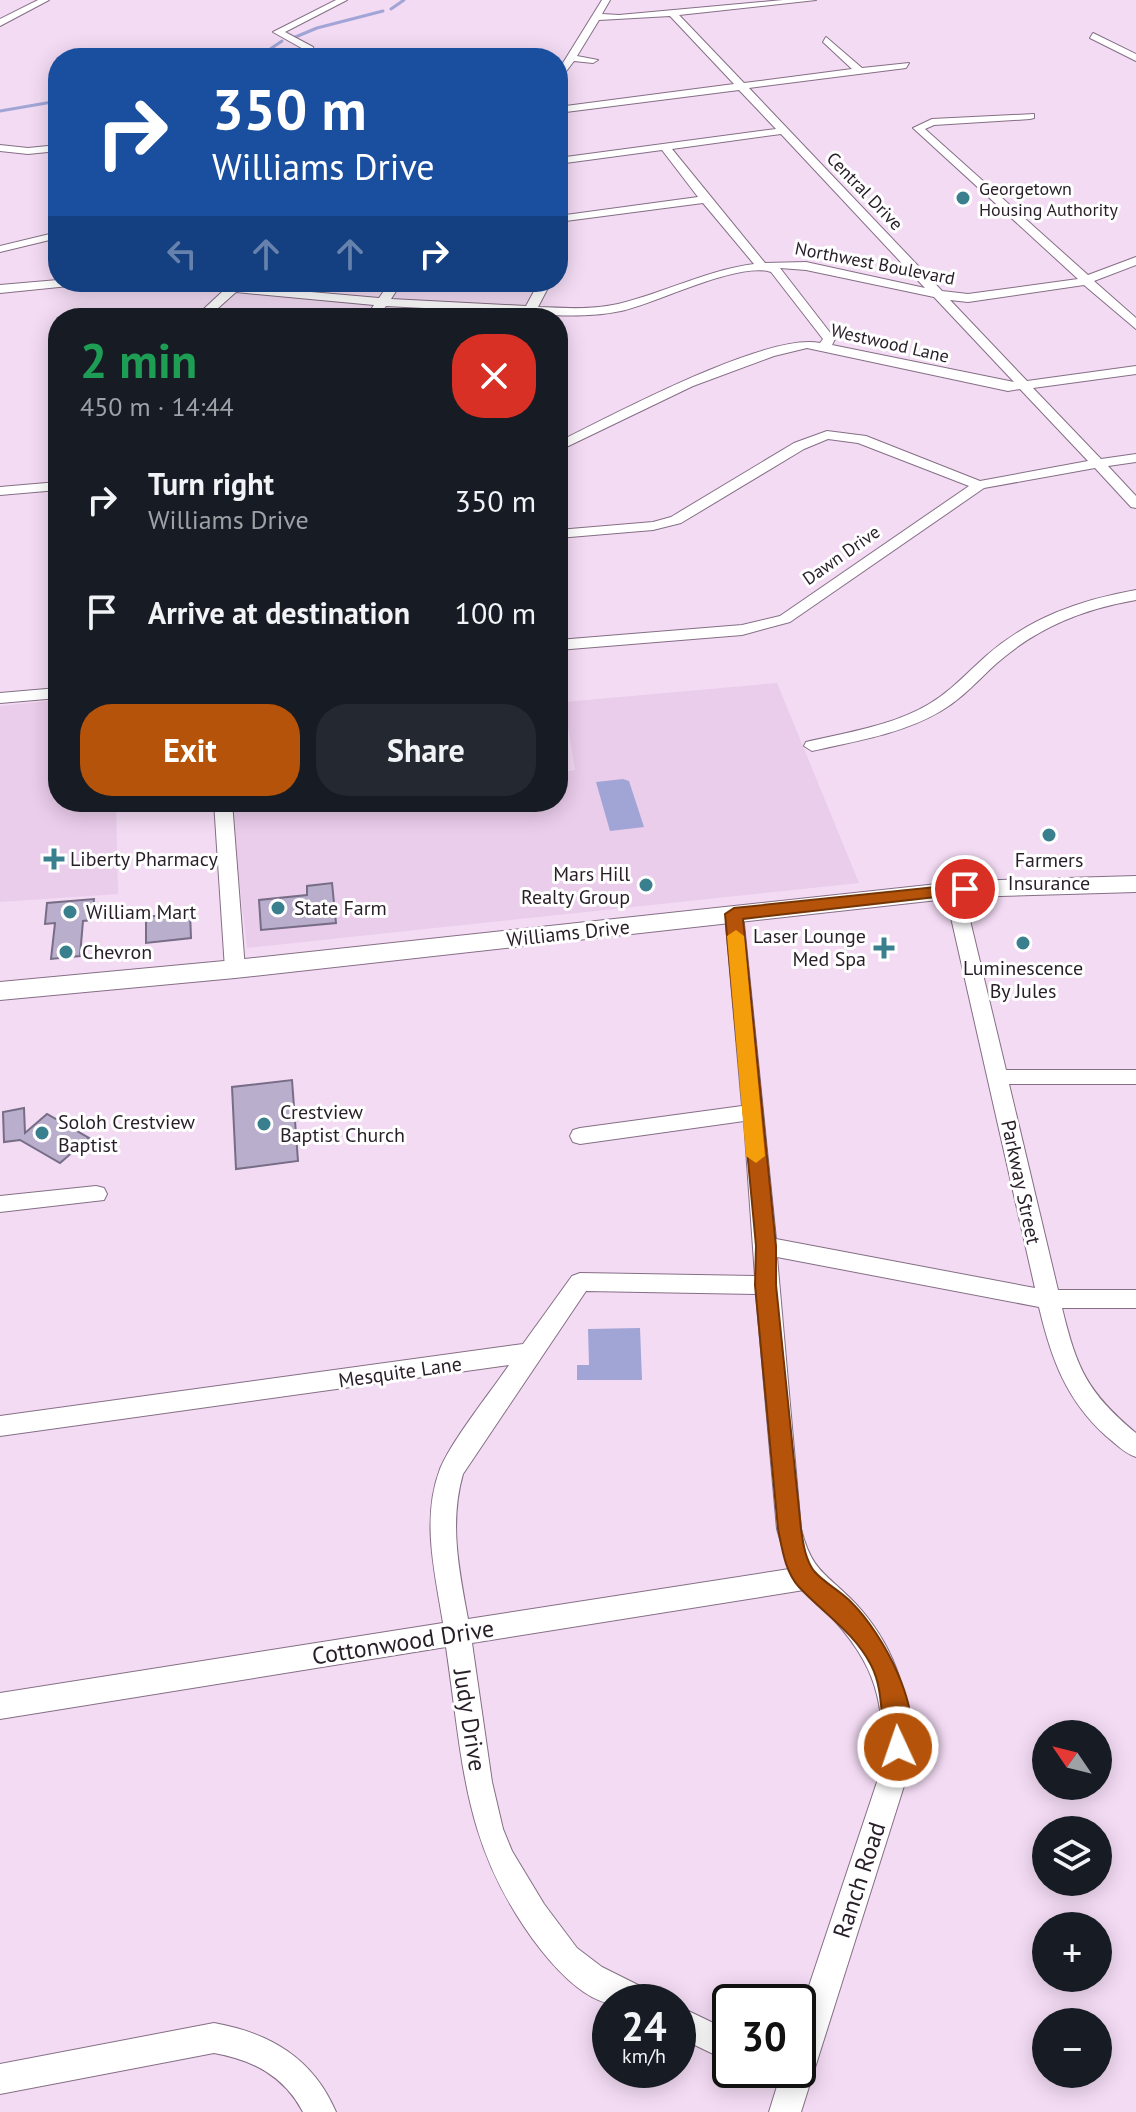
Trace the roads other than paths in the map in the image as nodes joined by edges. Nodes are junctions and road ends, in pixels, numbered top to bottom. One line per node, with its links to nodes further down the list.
1 (45, 0): 8 (street)
2 (343, 0): 11 (street)
3 (606, 0): 7 (street)
4 (812, 0): 5 (street)
5 (784, 1): 6 (street)
6 (672, 13): 7 (street); 18 (street, Central Drive)
7 (597, 17): 12 (street)
8 (0, 23)
9 (1093, 36): 13 (street)
10 (826, 40): 17 (street)
11 (308, 48)
12 (572, 58): 14 (street); 15 (street)
13 (1136, 58)
14 (593, 60)
15 (568, 64)
16 (906, 65): 17 (street)
17 (860, 71): 18 (street)
18 (741, 87): 19 (street); 21 (street, Central Drive)
19 (568, 109)
20 (1030, 116): 32 (street)
21 (783, 131): 22 (street); 38 (street, Central Drive)
22 (665, 147): 25 (street); 26 (street)
23 (0, 148): 24 (street)
24 (48, 149)
25 (568, 160)
26 (705, 199): 27 (street); 31 (street)
27 (568, 218)
28 (48, 237): 29 (street)
29 (0, 249)
30 (1136, 261): 32 (street, Northwest Boulevard)
31 (761, 265): 38 (street, Northwest Boulevard); 43 (street, Northwest Boulevard); 45 (street)
32 (1087, 280): 38 (street, Northwest Boulevard); 44 (street)
33 (48, 284): 34 (street)
34 (0, 289)
35 (229, 292): 40 (street)
36 (280, 292): 39 (street, Northwest Boulevard)
37 (390, 292): 39 (street)
38 (936, 294): 47 (street, Central Drive)
39 (385, 301): 41 (street); 42 (street, Northwest Boulevard)
40 (211, 308)
41 (379, 308)
42 (457, 308)
43 (568, 314)
44 (1136, 325)
45 (825, 346): 47 (street, Westwood Lane); 48 (street, Westwood Lane)
46 (1136, 370): 47 (street, Westwood Lane)
47 (1022, 385): 50 (street, Central Drive)
48 (568, 442)
49 (1136, 458): 50 (street, Dawn Drive)
50 (1097, 464): 51 (street, Dawn Drive); 54 (street, Central Drive)
51 (979, 485): 55 (street); 57 (street, Dawn Drive)
52 (48, 487): 53 (street)
53 (0, 491)
54 (1136, 504)
55 (568, 533)
56 (1136, 595): 60 (street)
57 (568, 644)
58 (48, 694): 59 (street)
59 (0, 698)
60 (812, 746)
61 (224, 812): 65 (street)
62 (1136, 884): 63 (main road, Williams Drive)
63 (954, 891): 64 (main road, Williams Drive); 67 (street, Parkway Street)
64 (734, 914): 65 (main road, Williams Drive); 69 (street)
65 (235, 969): 66 (main road, Williams Drive)
66 (0, 991)
67 (998, 1077): 68 (street); 75 (street, Parkway Street)
68 (1136, 1077)
69 (752, 1112): 70 (street); 73 (street)
70 (580, 1136)
71 (96, 1194): 72 (street)
72 (0, 1204)
73 (766, 1246): 74 (street); 75 (street)
74 (766, 1285): 77 (street); 80 (street)
75 (1046, 1299): 76 (street); 79 (street, Parkway Street)
76 (1136, 1299)
77 (530, 1352): 78 (street, Mesquite Lane); 81 (street, Judy Drive)
78 (0, 1426)
79 (1136, 1447)
80 (805, 1578): 81 (street, Cottonwood Drive); 84 (street, Ranch Road)
81 (457, 1633): 82 (street, Cottonwood Drive); 83 (street, Judy Drive)
82 (0, 1706)
83 (603, 1984)
84 (816, 1999)
85 (0, 2079): 87 (street)
86 (789, 2088): 88 (street, Ranch Road)
87 (320, 2112)
88 (785, 2112)

